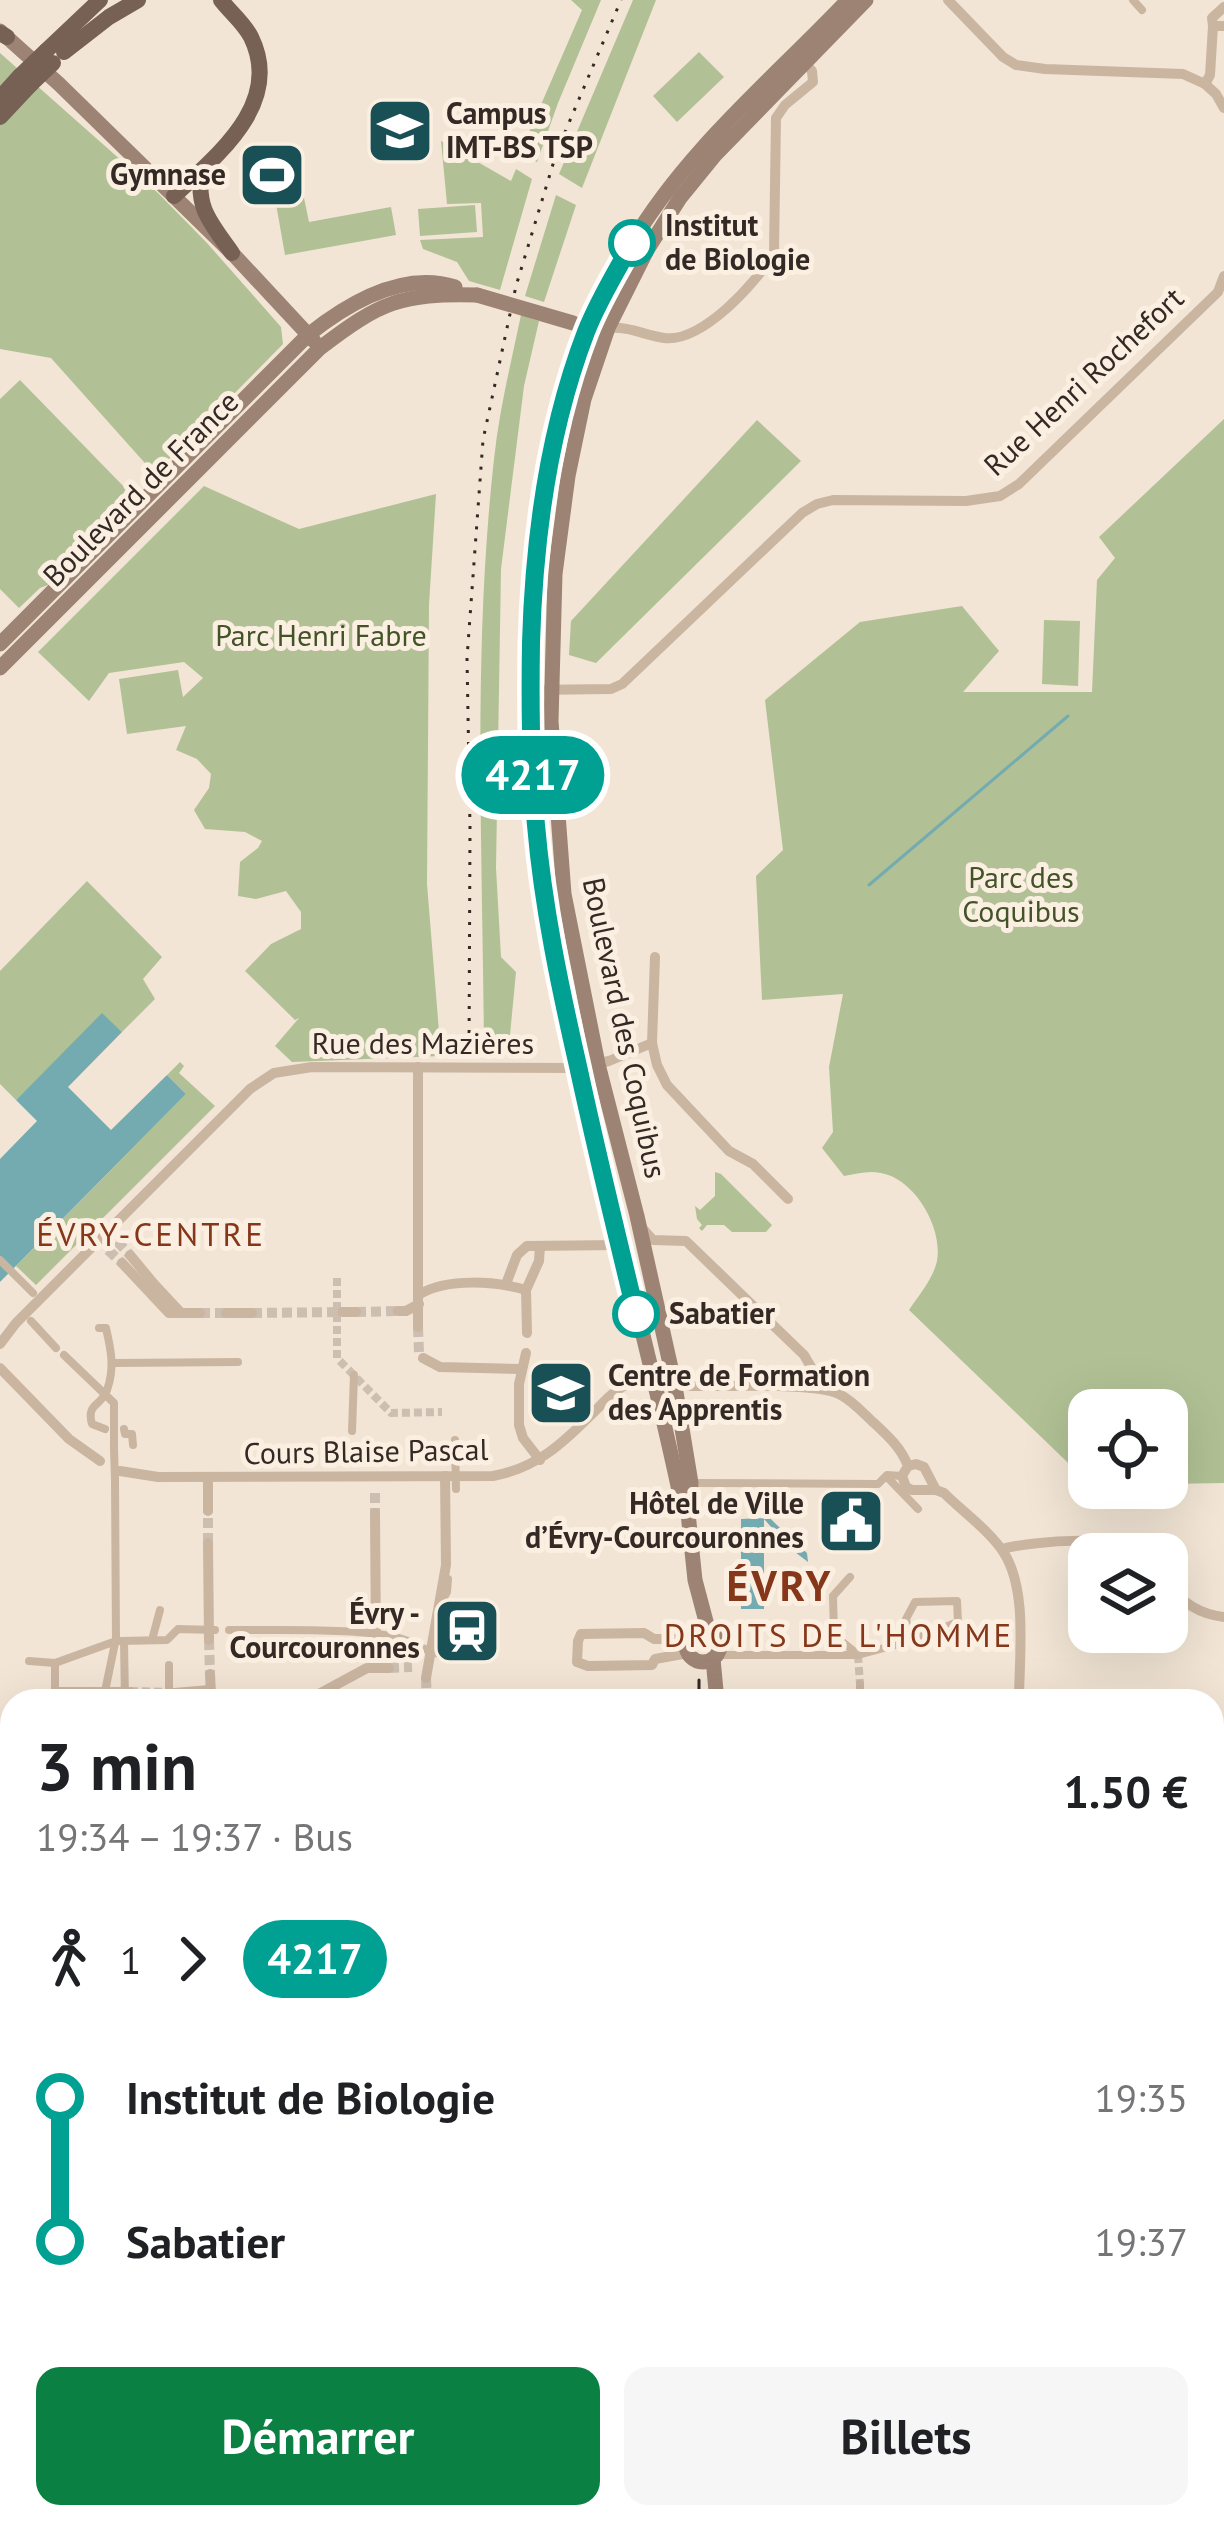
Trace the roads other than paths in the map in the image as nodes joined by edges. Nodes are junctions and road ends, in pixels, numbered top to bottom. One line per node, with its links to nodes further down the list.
1 (100, 0): 14 (main road)
2 (116, 0): 14 (main road)
3 (138, 0): 14 (main road)
4 (208, 0): 9 (main road)
5 (848, 0): 27 (main road, Boulevard des Coquibus)
6 (866, 0): 15 (main road, Boulevard des Coquibus)
7 (948, 0): 17 (street)
8 (1132, 0): 11 (street)
9 (225, 4): 21 (main road)
10 (1224, 8): 12 (street)
11 (1142, 10)
12 (1218, 26): 17 (street)
13 (2, 34): 22 (main road)
14 (54, 55): 16 (main road, bridge)
15 (806, 64): 28 (main road, Boulevard des Coquibus); 28 (street)
16 (26, 80): 18 (main road); 20 (main road)
17 (1205, 84): 19 (street)
18 (0, 98)
19 (1224, 108)
20 (0, 117)
21 (202, 169): 22 (main road); 23 (main road)
22 (174, 196): 23 (main road)
23 (232, 253): 29 (main road)
24 (1224, 276): 26 (street, Rue Henri Rochefort)
25 (477, 295): 27 (main road, Boulevard de France, bridge); 29 (main road, Boulevard de France); 30 (main road, Boulevard de France)
26 (1221, 295): 34 (street, Rue Henri Rochefort)
27 (581, 324): 28 (main road, Boulevard de France); 33 (main road, Boulevard des Coquibus)
28 (608, 328): 34 (main road, Boulevard des Coquibus)
29 (308, 335): 30 (main road); 31 (main road, Boulevard de France)
30 (320, 348): 32 (main road, Boulevard de France)
31 (0, 644)
32 (0, 668)
33 (530, 690): 34 (street, Rue Henri Rochefort); 39 (main road, Boulevard des Coquibus)
34 (552, 691): 37 (main road, Boulevard des Coquibus)
35 (655, 958): 36 (street)
36 (652, 1043): 37 (street, Rue des Mazières); 40 (street)
37 (598, 1064): 39 (street, Rue des Mazières); 41 (main road, Boulevard des Coquibus)
38 (418, 1067): 39 (street, Rue des Mazières); 46 (street); 62 (street, Rue des Mazières)
39 (578, 1068): 42 (main road, Boulevard des Coquibus)
40 (788, 1199)
41 (637, 1216): 71 (main road, Boulevard des Coquibus); 72 (street)
42 (619, 1245): 43 (street); 70 (main road, Boulevard des Coquibus)
43 (540, 1246): 47 (street); 49 (street)
44 (126, 1259): 55 (street)
45 (0, 1260): 50 (street)
46 (420, 1270): 48 (street); 51 (street)
47 (506, 1284): 48 (street); 49 (street)
48 (435, 1286): 51 (street)
49 (526, 1290): 61 (street)
50 (33, 1293)
51 (419, 1299): 52 (street); 60 (street)
52 (398, 1311)
53 (342, 1312): 54 (street)
54 (356, 1312)
55 (200, 1313)
56 (226, 1313): 57 (street)
57 (252, 1313)
58 (31, 1321): 73 (street)
59 (99, 1328): 66 (street)
60 (418, 1328)
61 (526, 1333)
62 (0, 1344)
63 (526, 1353): 68 (street)
64 (423, 1358): 68 (street)
65 (238, 1362): 66 (street)
66 (113, 1363): 73 (street)
67 (0, 1368): 80 (street)
68 (521, 1369): 79 (street)
69 (354, 1376): 76 (street)
70 (652, 1377): 71 (street); 79 (street, Cours Blaise Pascal); 92 (main road, Boulevard des Coquibus)
71 (675, 1386): 72 (street); 92 (main road, Boulevard des Coquibus)
72 (810, 1388): 81 (street)
73 (106, 1395): 74 (street); 84 (street, bridge)
74 (105, 1429)
75 (124, 1429): 78 (street)
76 (352, 1431)
77 (455, 1440): 88 (street, bridge)
78 (133, 1445)
79 (540, 1460): 82 (street, Cours Blaise Pascal)
80 (100, 1461)
81 (905, 1471): 83 (street); 87 (street); 87 (street)
82 (446, 1476): 85 (street, Cours Blaise Pascal); 116 (street)
83 (886, 1476): 86 (street); 89 (street)
84 (118, 1477): 85 (street, Cours Blaise Pascal); 94 (street)
85 (208, 1477): 90 (street)
86 (696, 1483)
87 (929, 1486): 97 (street)
88 (456, 1489)
89 (918, 1509)
90 (208, 1511)
91 (374, 1513): 124 (street)
92 (688, 1513): 105 (main road, Boulevard des Coquibus)
93 (98, 1514): 94 (street)
94 (115, 1514): 108 (street)
95 (1068, 1542): 97 (street)
96 (208, 1543): 104 (street)
97 (1002, 1549): 127 (street)
98 (449, 1571): 103 (street, bridge)
99 (850, 1577): 110 (street)
100 (1188, 1604): 102 (street)
101 (160, 1610): 107 (street)
102 (1224, 1617)
103 (229, 1630)
104 (211, 1633): 107 (street)
105 (693, 1638): 106 (street); 111 (main road); 111 (main road, Boulevard des Coquibus); 112 (street)
106 (655, 1639): 112 (street); 112 (street)
107 (152, 1640): 108 (street)
108 (120, 1641): 114 (street); 120 (street); 121 (street)
109 (910, 1641): 109 (street); 110 (street)
110 (858, 1655): 111 (street)
111 (715, 1657): 125 (main road, Boulevard des Coquibus)
112 (655, 1659)
113 (29, 1661): 114 (street)
114 (55, 1663): 119 (street)
115 (169, 1665): 122 (street)
116 (412, 1667)
117 (210, 1674): 123 (street)
118 (860, 1684): 126 (street)
119 (56, 1689)
120 (106, 1689)
121 (125, 1689)
122 (171, 1689)
123 (210, 1689)
124 (327, 1689)
125 (716, 1689)
126 (860, 1689)
127 (1019, 1689)

